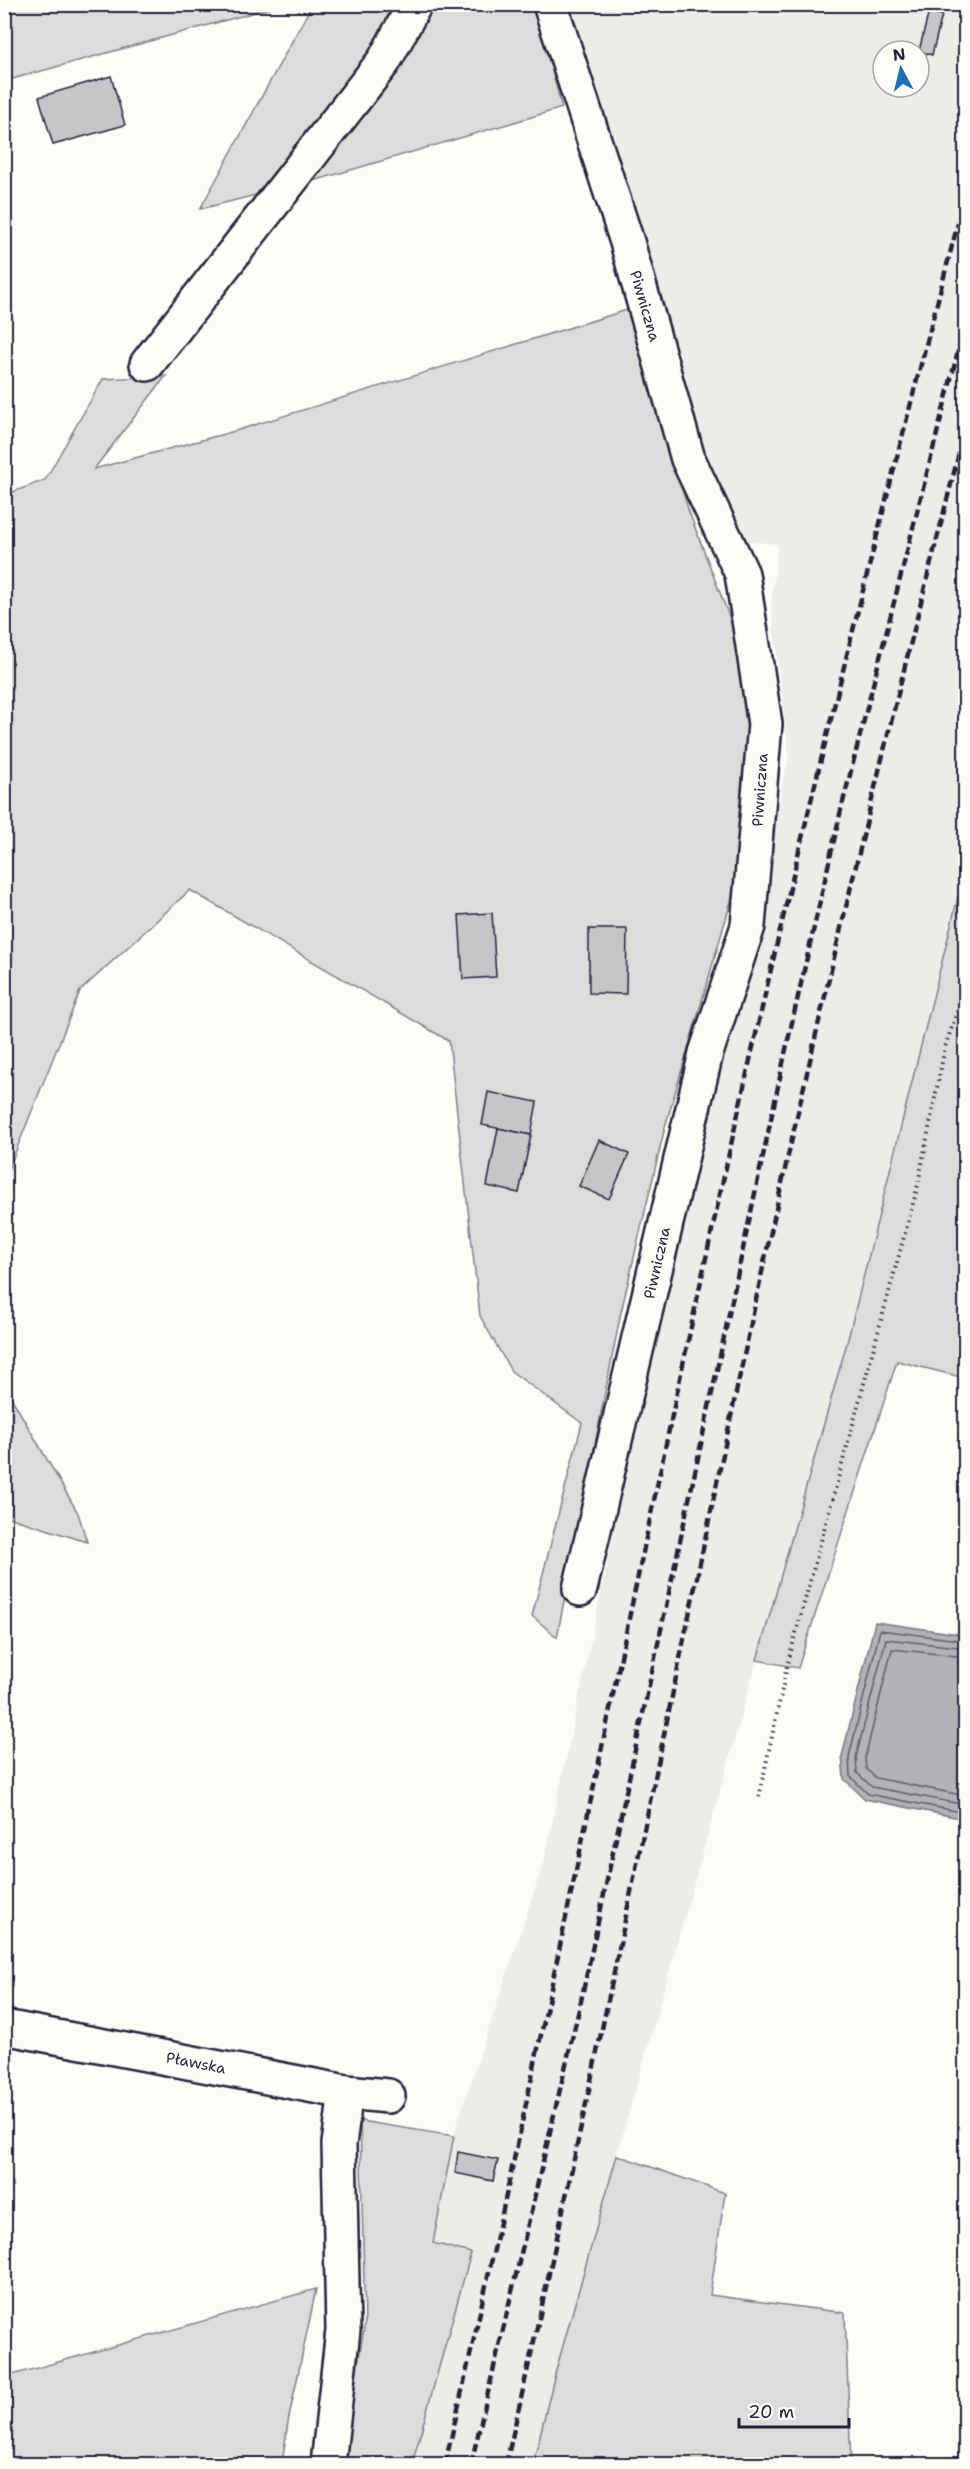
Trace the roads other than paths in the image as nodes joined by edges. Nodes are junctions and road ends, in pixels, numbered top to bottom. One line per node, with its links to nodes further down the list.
1 (415, 4): 3 (street)
2 (550, 4): 4 (street, Piwniczna)
3 (147, 364)
4 (580, 1589)
5 (4, 2027): 6 (street, Pławska)
6 (346, 2092): 7 (street, Pławska); 8 (street)
7 (388, 2096)
8 (328, 2464)

